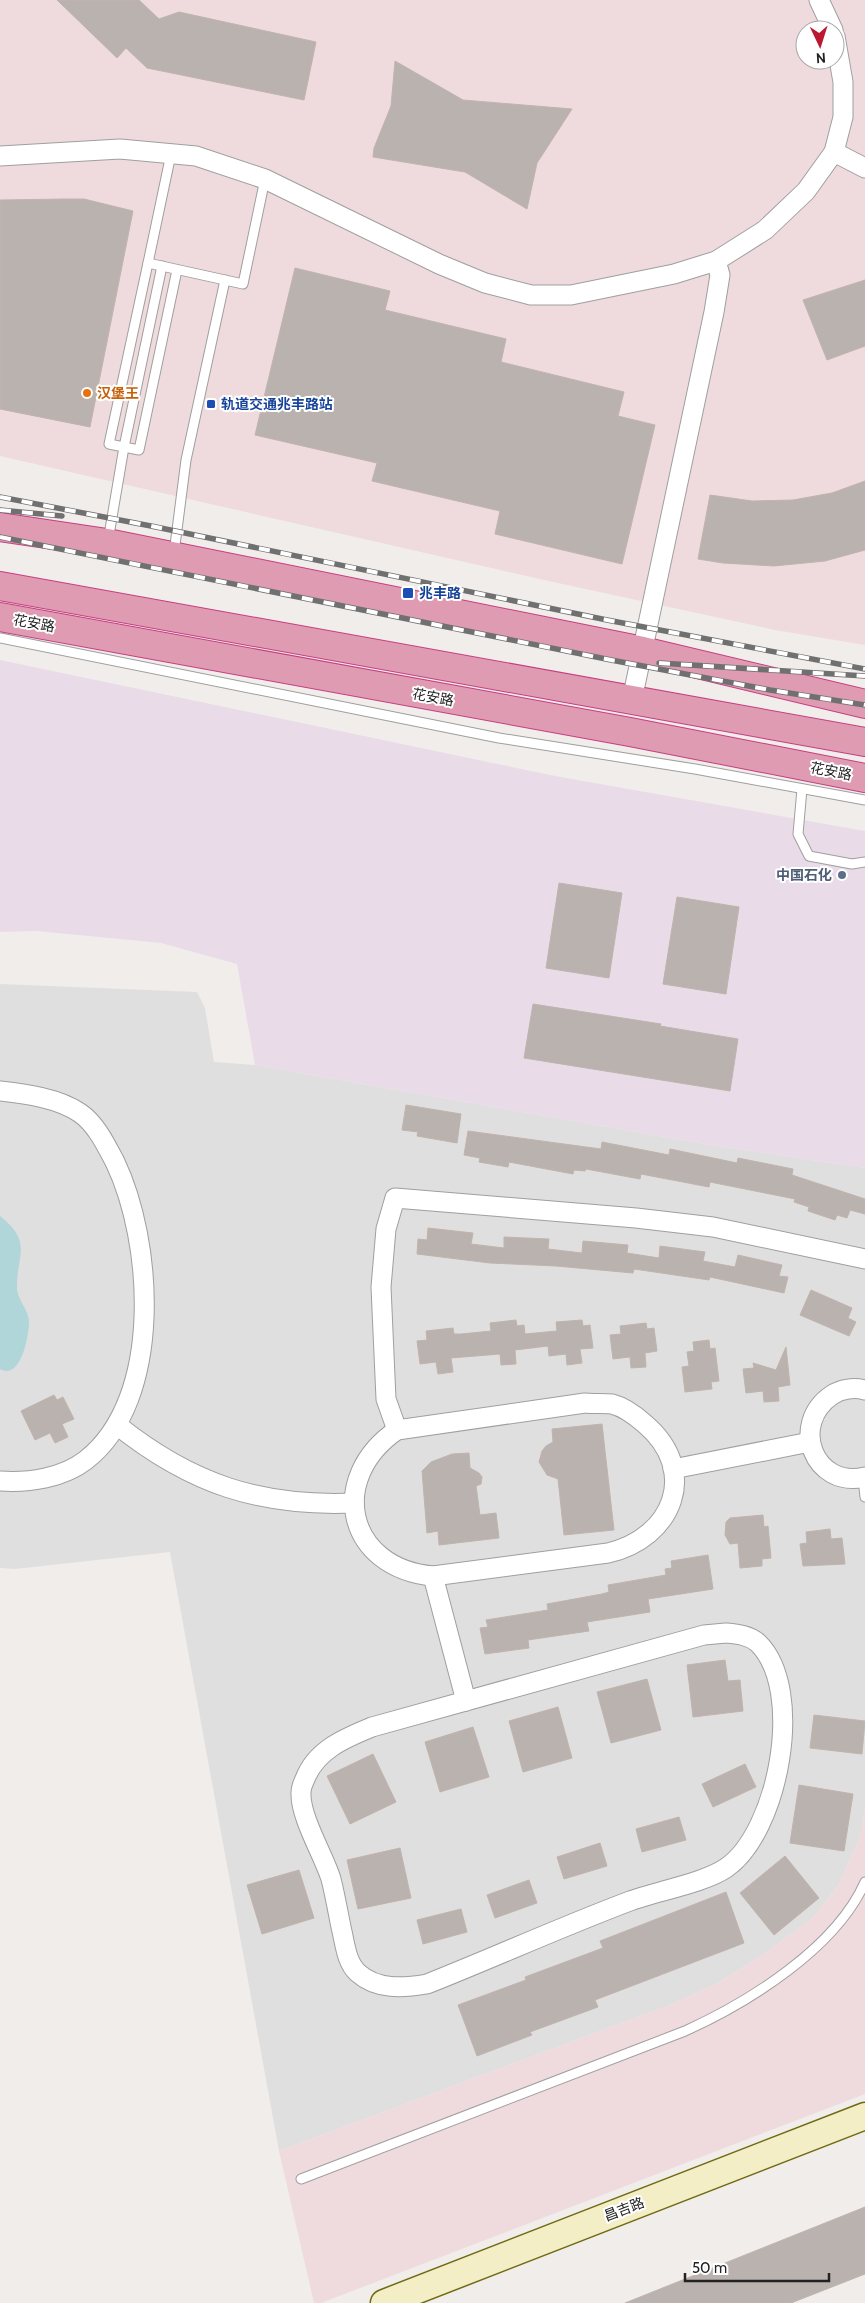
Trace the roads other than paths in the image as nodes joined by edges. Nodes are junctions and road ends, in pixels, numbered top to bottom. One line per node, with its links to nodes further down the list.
1 (819, 0): 2 (street)
2 (828, 20)
3 (841, 70): 4 (street)
4 (834, 152): 7 (street); 9 (street)
5 (171, 154): 6 (street); 8 (street); 10 (lane)
6 (0, 156)
7 (865, 168)
8 (265, 179): 9 (street); 13 (lane)
9 (716, 261): 21 (street)
10 (148, 264): 11 (lane); 14 (lane)
11 (162, 266): 12 (lane); 14 (lane)
12 (178, 270): 13 (lane); 14 (lane)
13 (225, 280): 17 (lane)
14 (124, 447): 16 (lane)
15 (0, 527): 16 (highway)
16 (107, 543): 17 (highway)
17 (174, 556): 21 (highway)
18 (0, 586): 24 (highway)
19 (0, 617): 25 (highway, 花安路)
20 (0, 638): 26 (lane)
21 (643, 651): 22 (street); 23 (highway)
22 (633, 695)
23 (865, 704)
24 (865, 742)
25 (865, 778)
26 (802, 789): 27 (lane); 28 (lane)
27 (865, 800)
28 (865, 862)
29 (0, 1091): 32 (street)
30 (865, 1259): 33 (street)
31 (865, 1390): 34 (street)
32 (117, 1425): 37 (street); 39 (street)
33 (397, 1430): 35 (street); 39 (street)
34 (810, 1442): 35 (street); 36 (street)
35 (673, 1468): 40 (street)
36 (864, 1477): 38 (lane)
37 (0, 1481)
38 (865, 1497)
39 (354, 1503): 40 (street)
40 (433, 1576): 41 (street)
41 (466, 1701): 41 (street)
42 (865, 1882): 44 (lane)
43 (865, 2116): 45 (street, 昌吉路)
44 (301, 2179)
45 (384, 2303)

